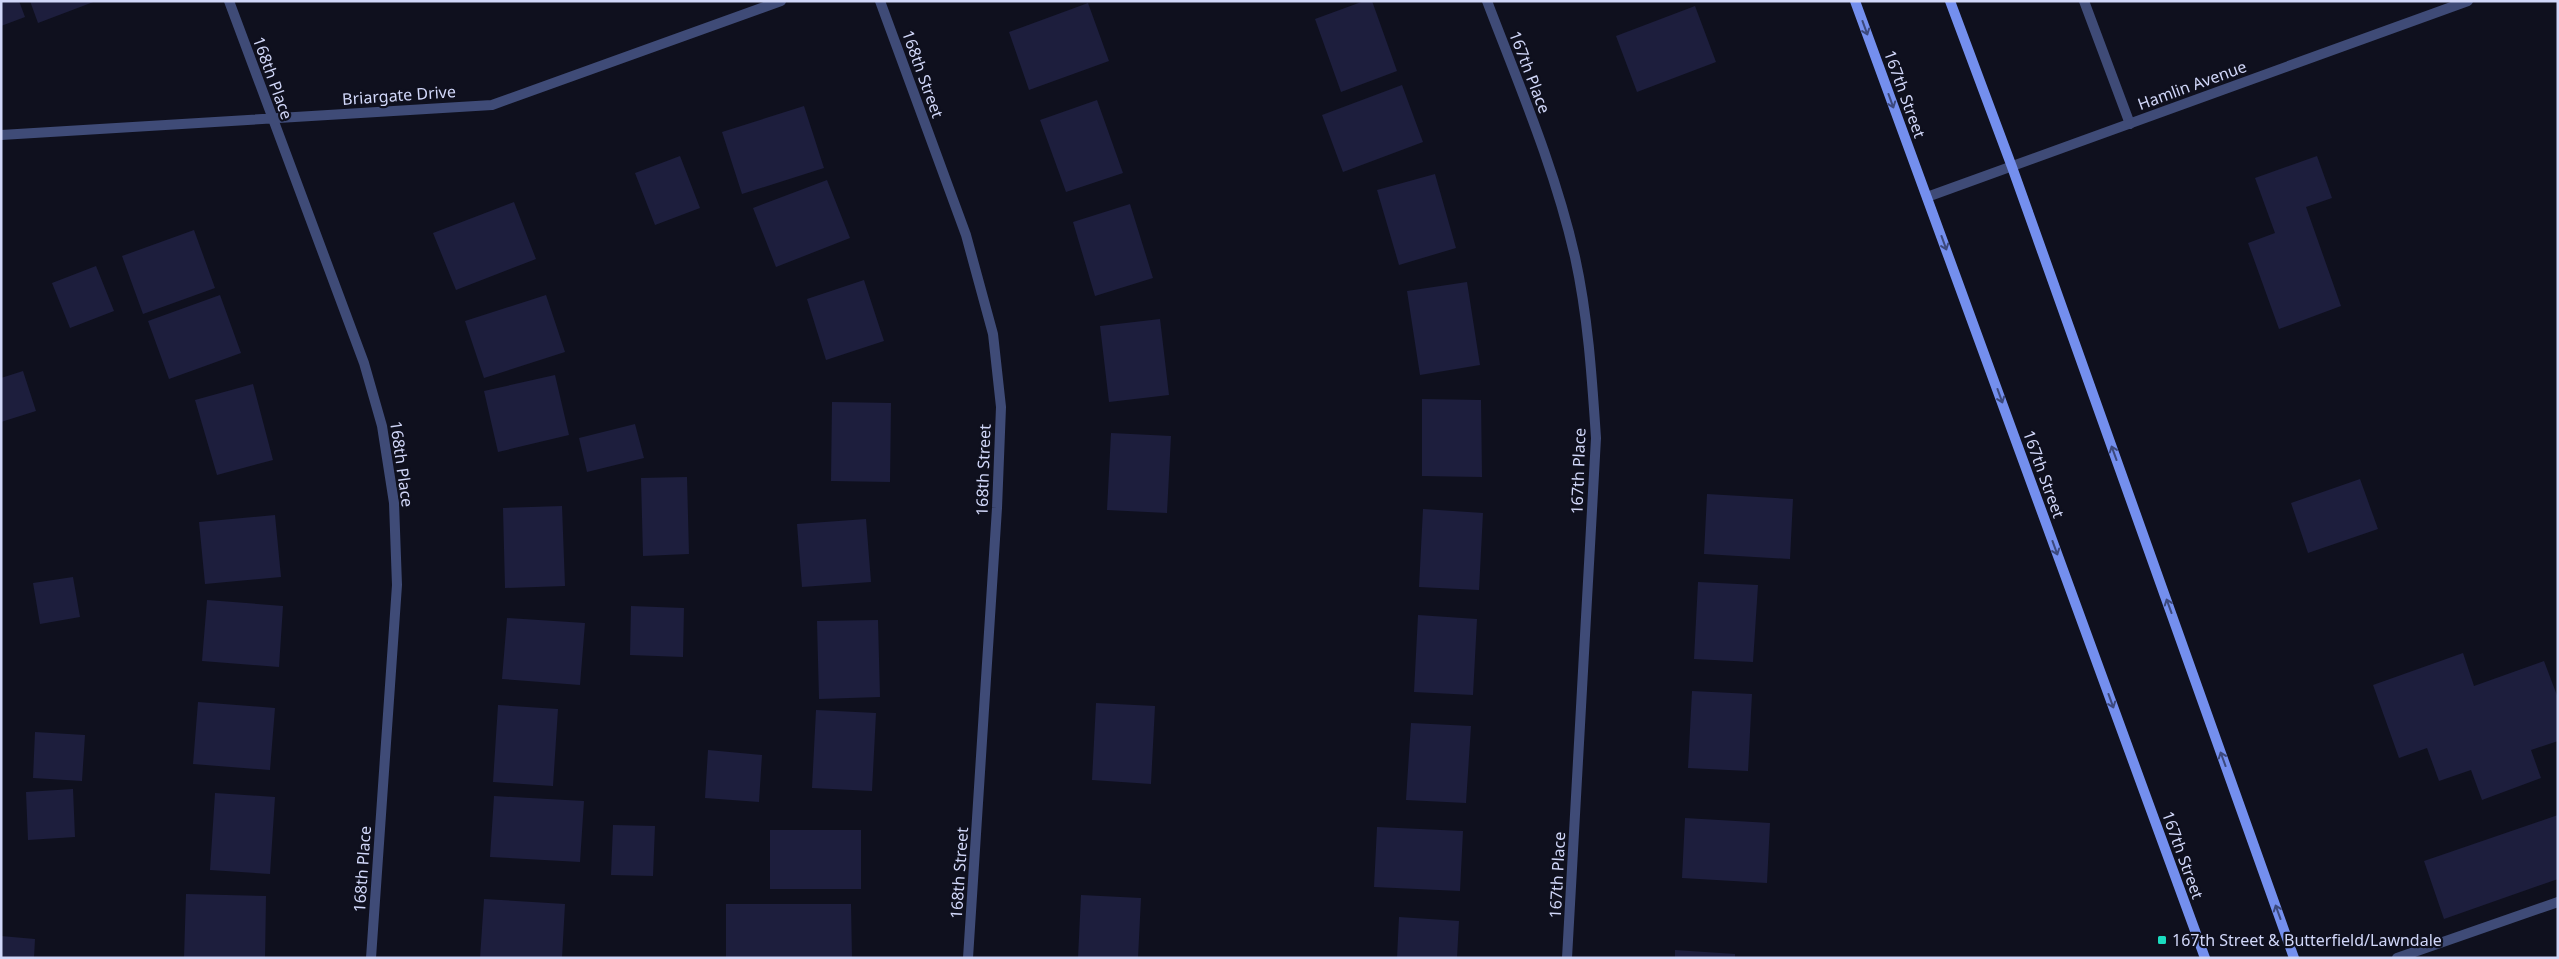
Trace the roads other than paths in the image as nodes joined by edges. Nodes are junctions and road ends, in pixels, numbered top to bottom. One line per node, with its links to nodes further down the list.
1 (229, 1): 9 (street, 168th Place)
2 (781, 1): 9 (street, Briargate Drive)
3 (880, 1): 16 (street, 168th Street)
4 (1487, 1): 17 (street, 167th Place)
5 (1855, 1): 13 (main road, 167th Street, one-way to 13)
6 (1950, 1): 12 (main road)
7 (2084, 1): 10 (street)
8 (2468, 1): 10 (street, Hamlin Avenue)
9 (272, 118): 11 (street, Briargate Drive); 15 (street, 168th Place)
10 (2130, 124): 12 (street, Hamlin Avenue)
11 (1, 135)
12 (2012, 167): 13 (street, Hamlin Avenue); 19 (main road, one-way to 12)
13 (1927, 198): 18 (main road, 167th Street, one-way to 18)
14 (2558, 902): 20 (street)
15 (371, 958)
16 (968, 958)
17 (1567, 958)
18 (2205, 958)
19 (2294, 958)
20 (2398, 958)

